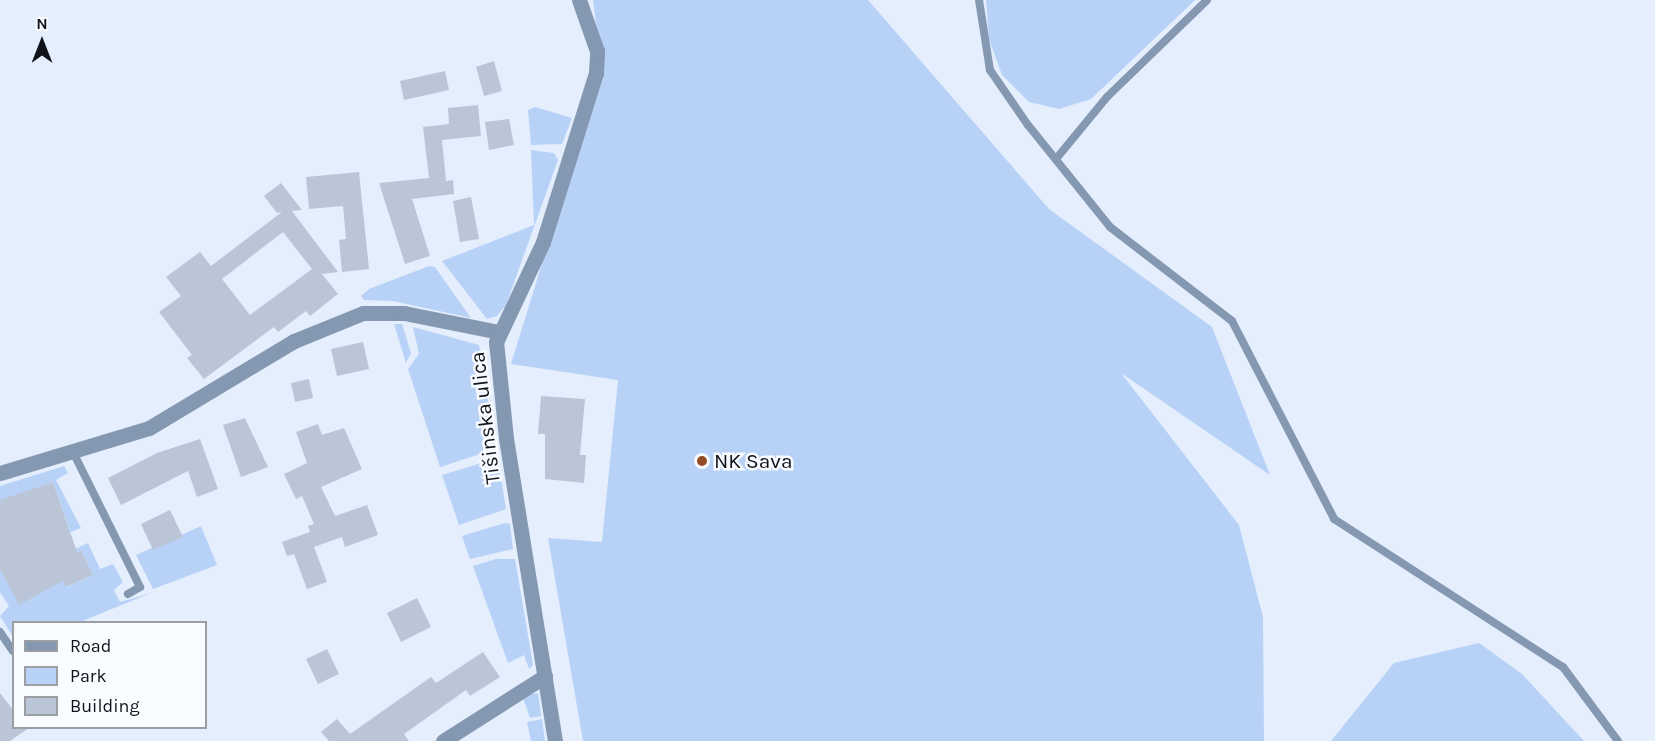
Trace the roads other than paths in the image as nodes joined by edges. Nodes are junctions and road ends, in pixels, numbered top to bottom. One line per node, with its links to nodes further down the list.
1 (579, 0): 5 (street, Tišinska ulica)
2 (979, 0): 4 (lane)
3 (1208, 0): 4 (lane)
4 (1056, 159): 14 (lane)
5 (499, 332): 6 (street); 11 (street, Tišinska ulica)
6 (73, 452): 7 (street); 8 (lane)
7 (0, 473)
8 (128, 594)
9 (0, 632): 10 (lane)
10 (12, 650)
11 (545, 676): 12 (street); 13 (street, Tišinska ulica)
12 (443, 741)
13 (555, 741)
14 (1618, 741)

